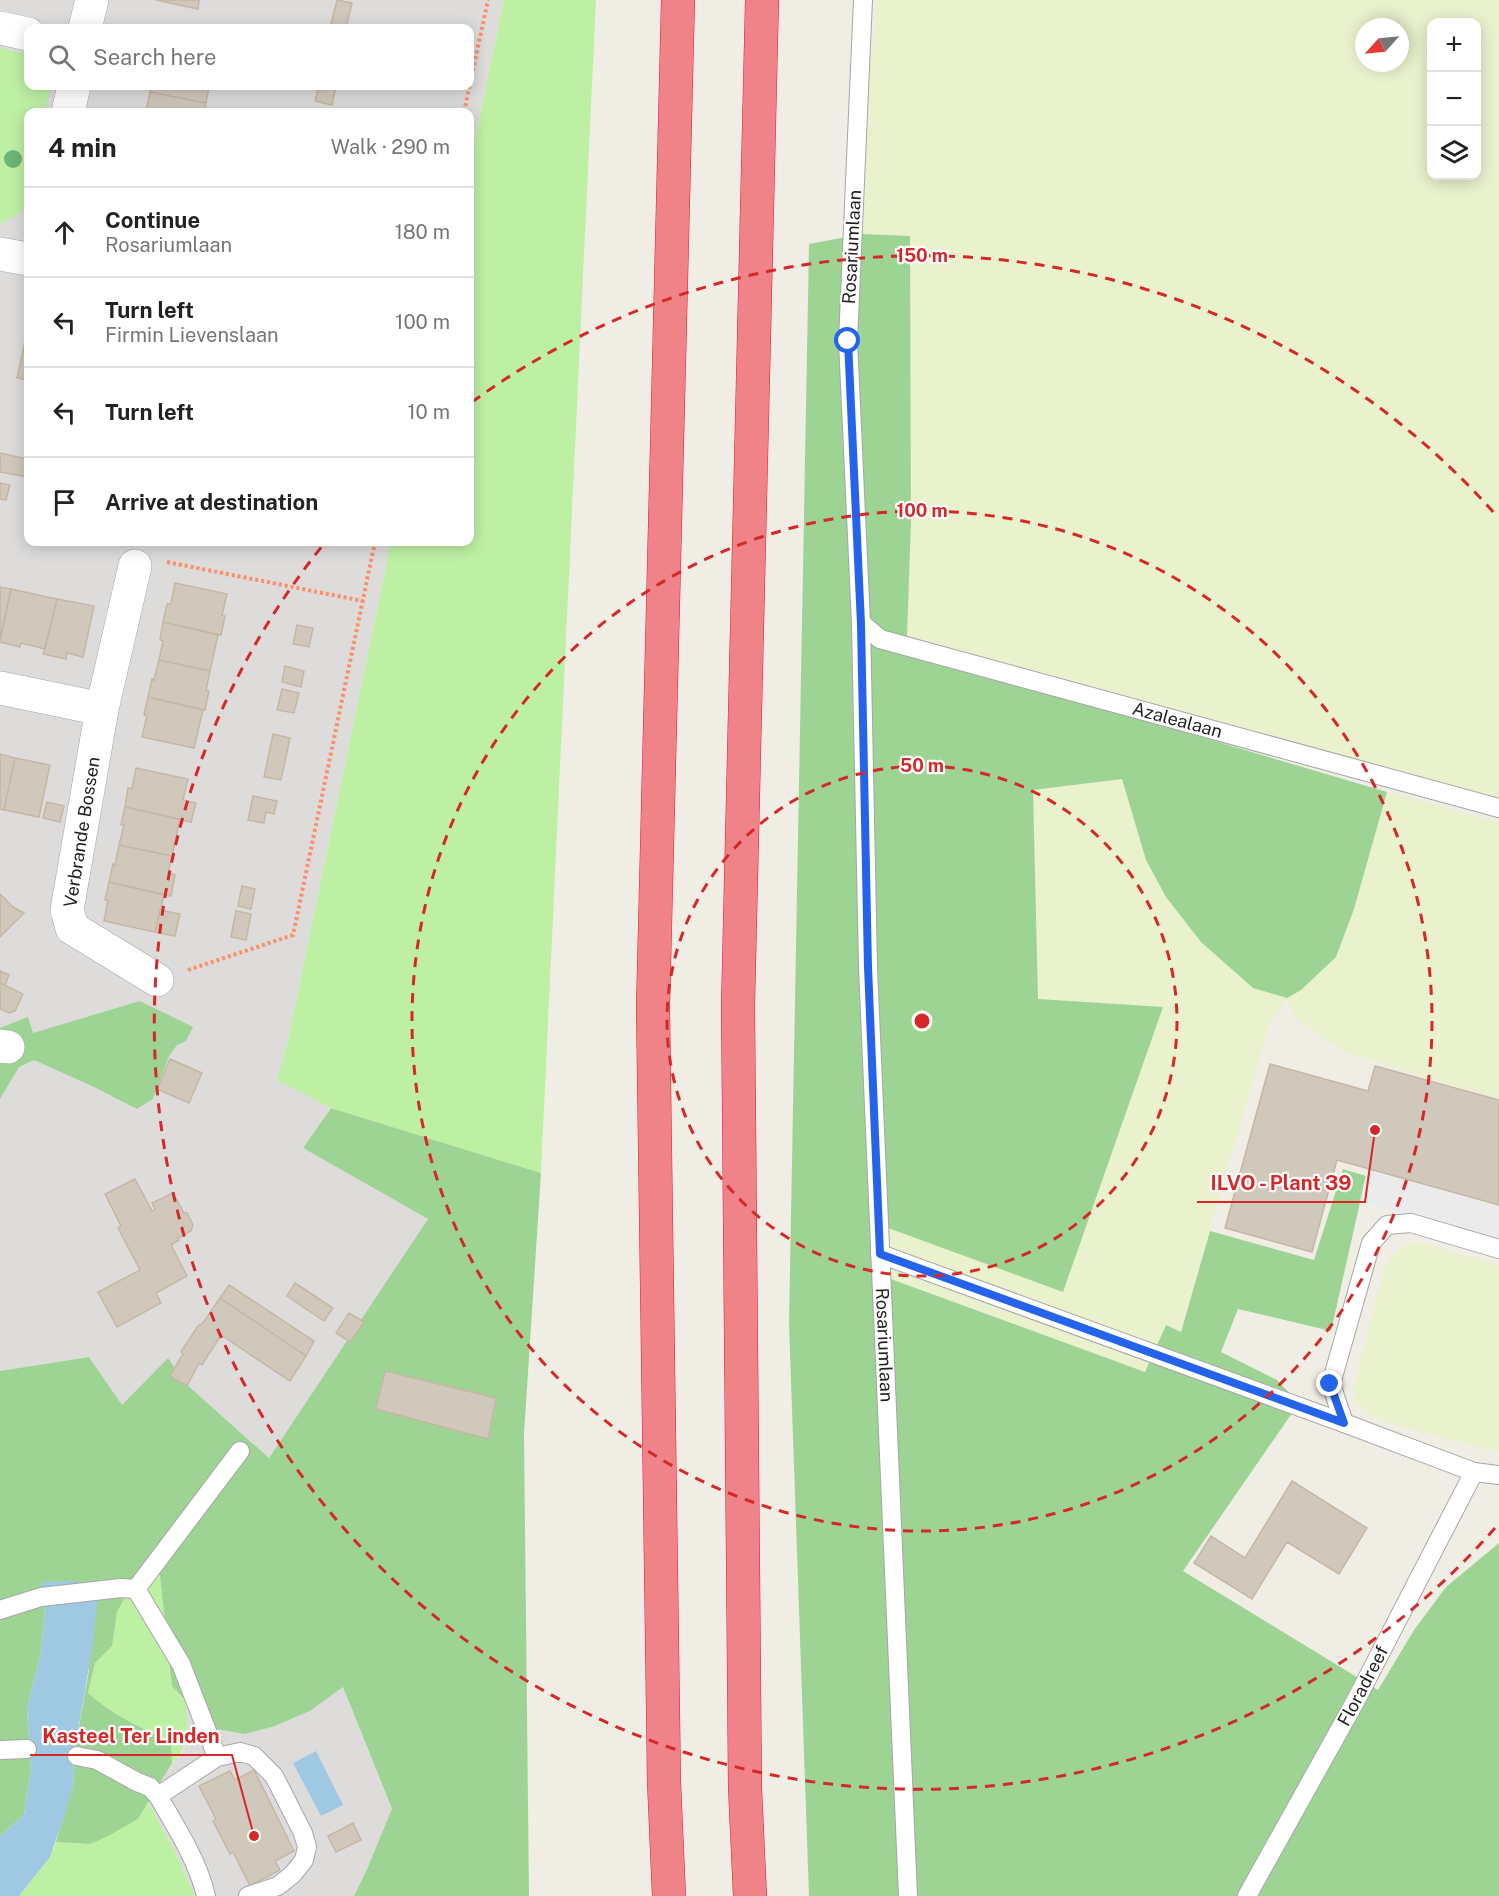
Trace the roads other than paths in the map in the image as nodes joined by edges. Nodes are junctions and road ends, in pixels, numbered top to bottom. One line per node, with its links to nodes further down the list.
1 (92, 0): 5 (street)
2 (678, 0): 33 (highway)
3 (762, 0): 34 (highway)
4 (863, 0): 13 (lane, Rosariumlaan)
5 (86, 24)
6 (0, 28): 7 (street)
7 (24, 33)
8 (73, 90): 9 (street)
9 (69, 108)
10 (0, 254): 11 (street)
11 (24, 258)
12 (135, 566): 15 (street, Verbrande Bossen)
13 (861, 624): 16 (lane, Azalealaan); 19 (lane, Rosariumlaan)
14 (0, 688): 15 (street)
15 (102, 709): 17 (street, Verbrande Bossen)
16 (1499, 808)
17 (156, 980)
18 (1499, 1248): 20 (lane)
19 (880, 1254): 20 (lane); 35 (lane, Rosariumlaan)
20 (1344, 1423): 22 (lane)
21 (240, 1451): 24 (lane)
22 (1474, 1472): 23 (lane); 36 (lane, Floradreef)
23 (1499, 1474)
24 (136, 1590): 25 (lane); 29 (lane)
25 (0, 1610)
26 (27, 1749): 27 (lane)
27 (0, 1750)
28 (77, 1756): 30 (lane)
29 (217, 1757): 30 (lane); 32 (lane)
30 (158, 1796): 31 (lane)
31 (206, 1896)
32 (248, 1896)
33 (669, 1896)
34 (750, 1896)
35 (908, 1896)
36 (1247, 1896)

